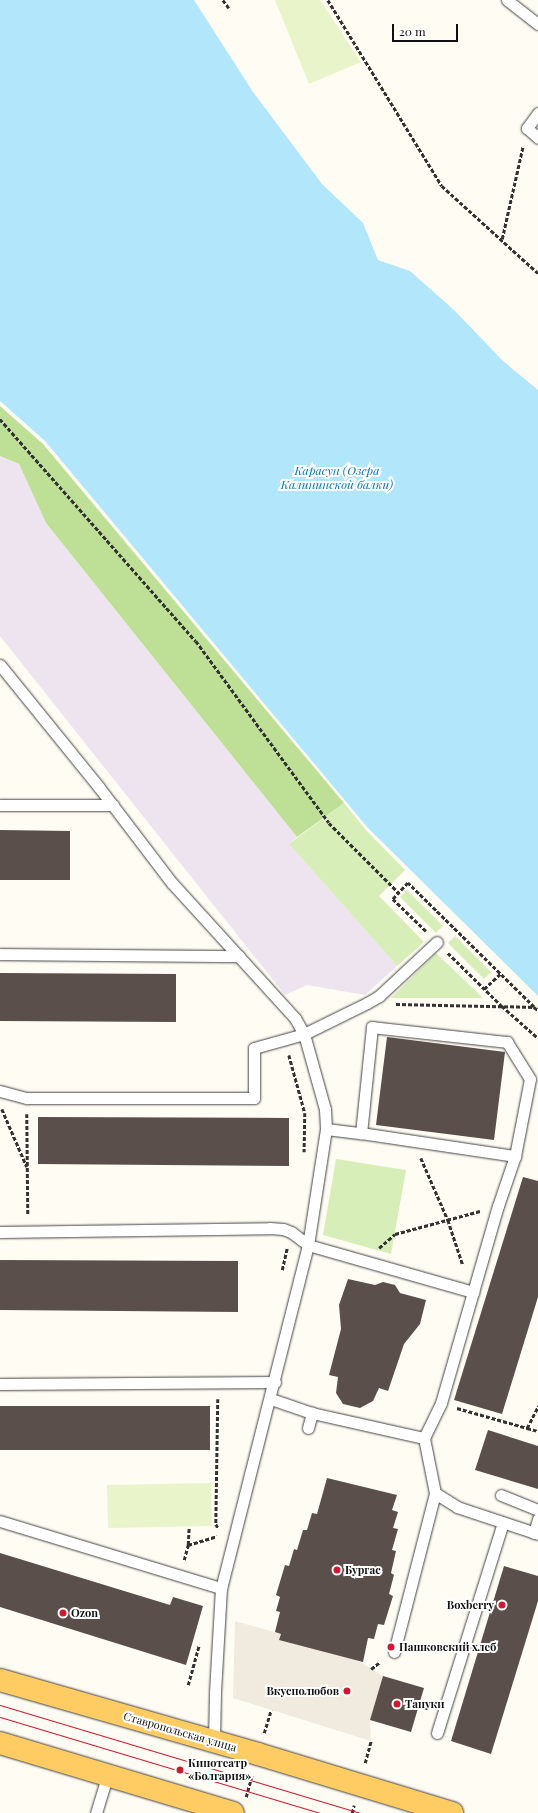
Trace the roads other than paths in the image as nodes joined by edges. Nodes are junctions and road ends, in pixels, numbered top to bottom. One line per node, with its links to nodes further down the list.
1 (507, 0): 2 (lane)
2 (538, 24)
3 (538, 113): 4 (lane)
4 (538, 138)
5 (0, 665): 7 (lane)
6 (0, 805): 7 (lane)
7 (113, 805): 10 (lane)
8 (437, 942): 11 (lane)
9 (0, 954): 10 (lane)
10 (239, 956): 11 (lane)
11 (304, 1034): 12 (lane); 13 (lane)
12 (0, 1091)
13 (326, 1129): 14 (lane); 17 (lane)
14 (361, 1133): 15 (lane); 15 (lane)
15 (515, 1156): 18 (lane)
16 (0, 1232): 17 (lane)
17 (308, 1245): 18 (lane); 19 (lane)
18 (473, 1292): 24 (lane)
19 (275, 1382): 20 (lane); 21 (lane)
20 (0, 1384)
21 (271, 1399): 22 (lane); 32 (lane)
22 (312, 1412): 23 (lane); 24 (lane)
23 (308, 1428)
24 (424, 1438): 25 (lane)
25 (435, 1493): 30 (lane); 33 (lane)
26 (501, 1495): 27 (lane)
27 (538, 1510)
28 (538, 1519): 31 (lane)
29 (0, 1521): 32 (lane)
30 (503, 1523): 31 (lane); 35 (lane)
31 (536, 1534)
32 (222, 1588): 36 (lane)
33 (394, 1652)
34 (0, 1680): 36 (main road, Ставропольская улица)
35 (438, 1732)
36 (214, 1741): 41 (main road, Ставропольская улица)
37 (0, 1743): 38 (main road)
38 (107, 1776): 39 (lane); 40 (main road)
39 (96, 1813)
40 (233, 1813)
41 (452, 1813)

